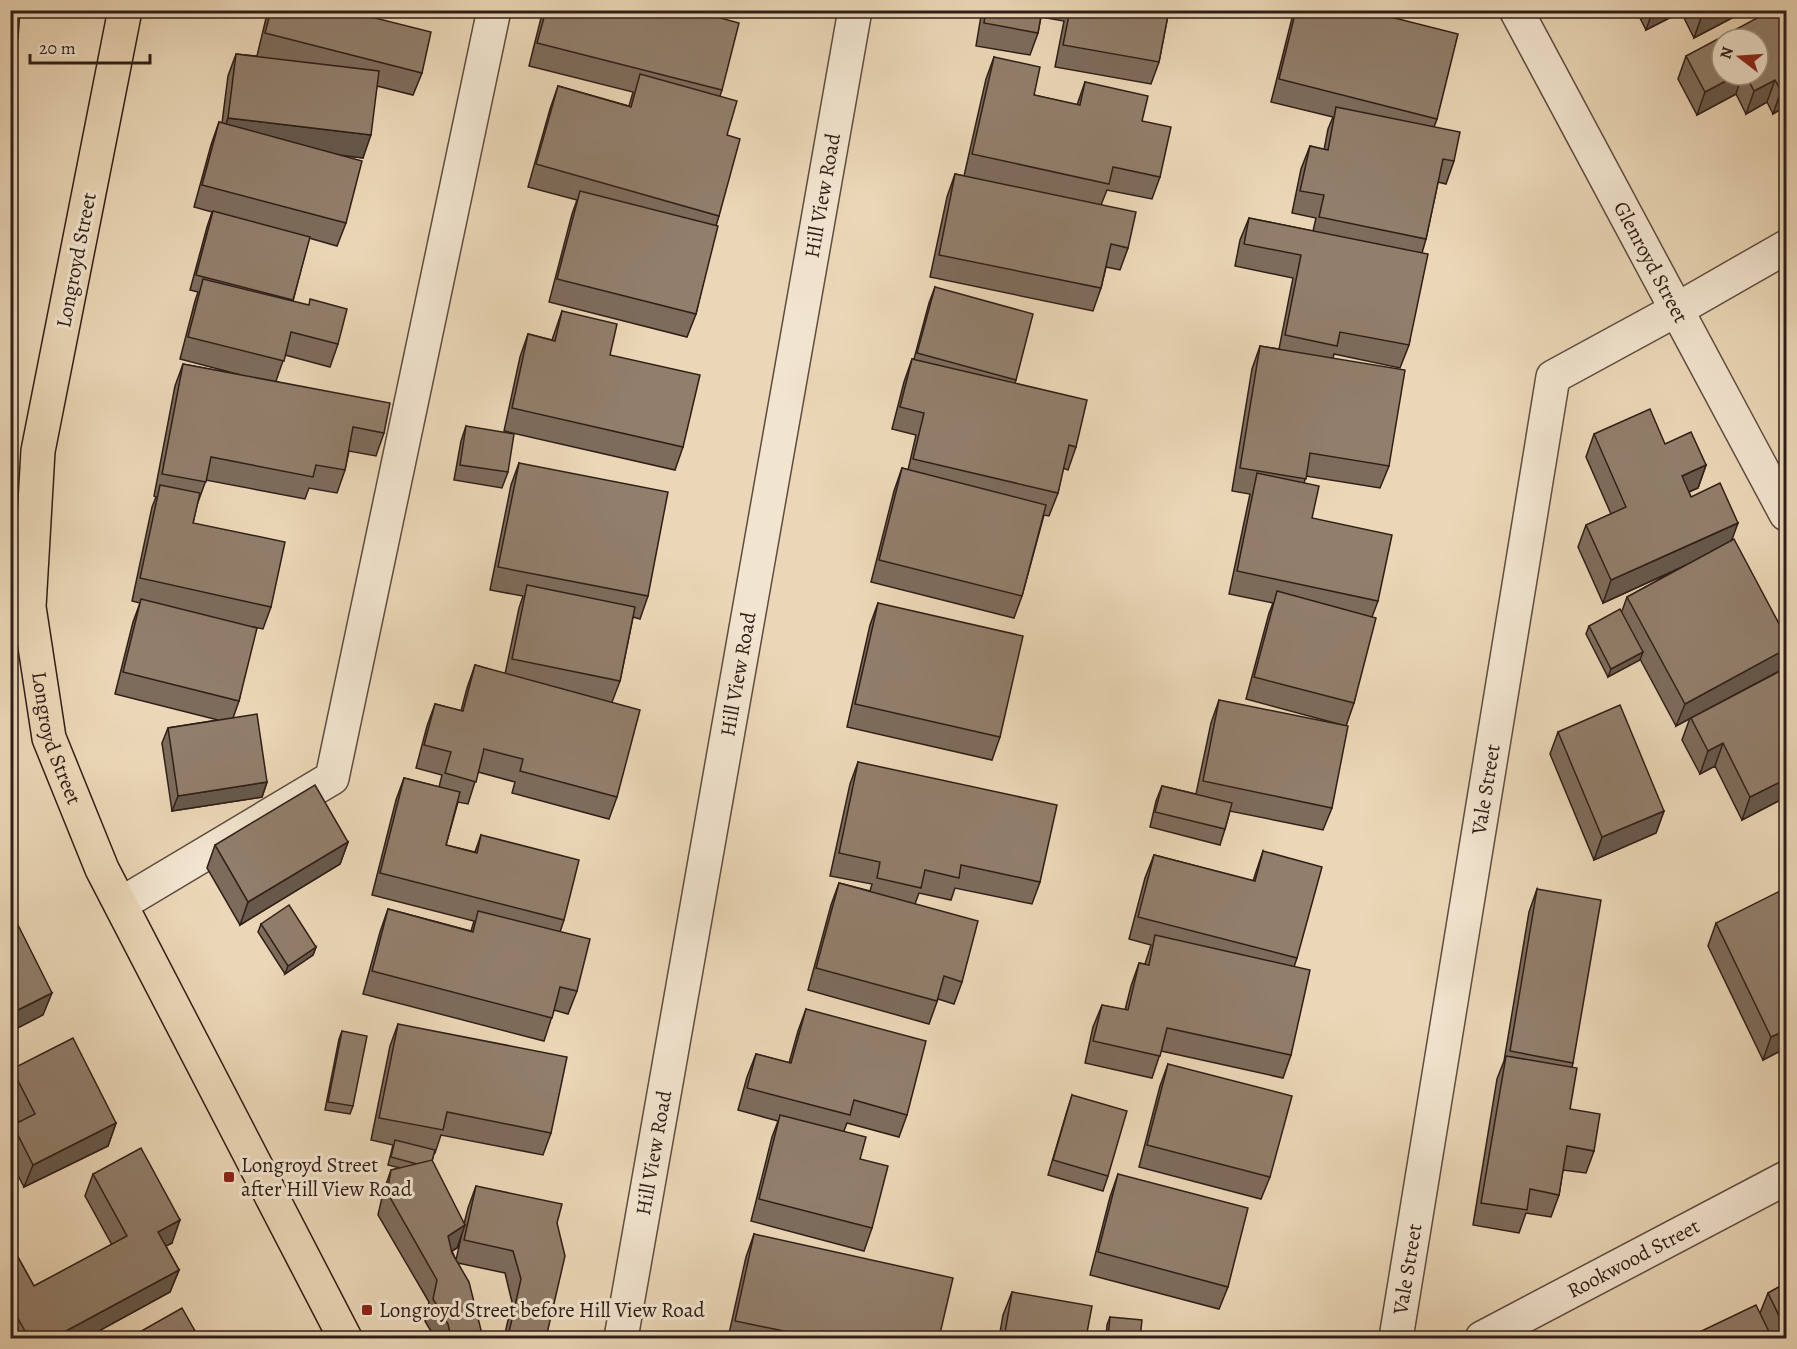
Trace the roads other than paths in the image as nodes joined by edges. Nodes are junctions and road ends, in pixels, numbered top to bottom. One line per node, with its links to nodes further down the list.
1 (125, 10): 8 (main road, Longroyd Street)
2 (494, 10): 8 (street)
3 (855, 10): 11 (street, Hill View Road)
4 (1516, 10): 6 (street, Glenroyd Street)
5 (1786, 247): 6 (street)
6 (1676, 310): 7 (street, Glenroyd Street); 12 (street, Vale Street)
7 (1786, 514)
8 (121, 904): 10 (main road, Longroyd Street)
9 (1786, 1178): 13 (street, Rookwood Street)
10 (345, 1338)
11 (621, 1338)
12 (1396, 1338)
13 (1482, 1338)

